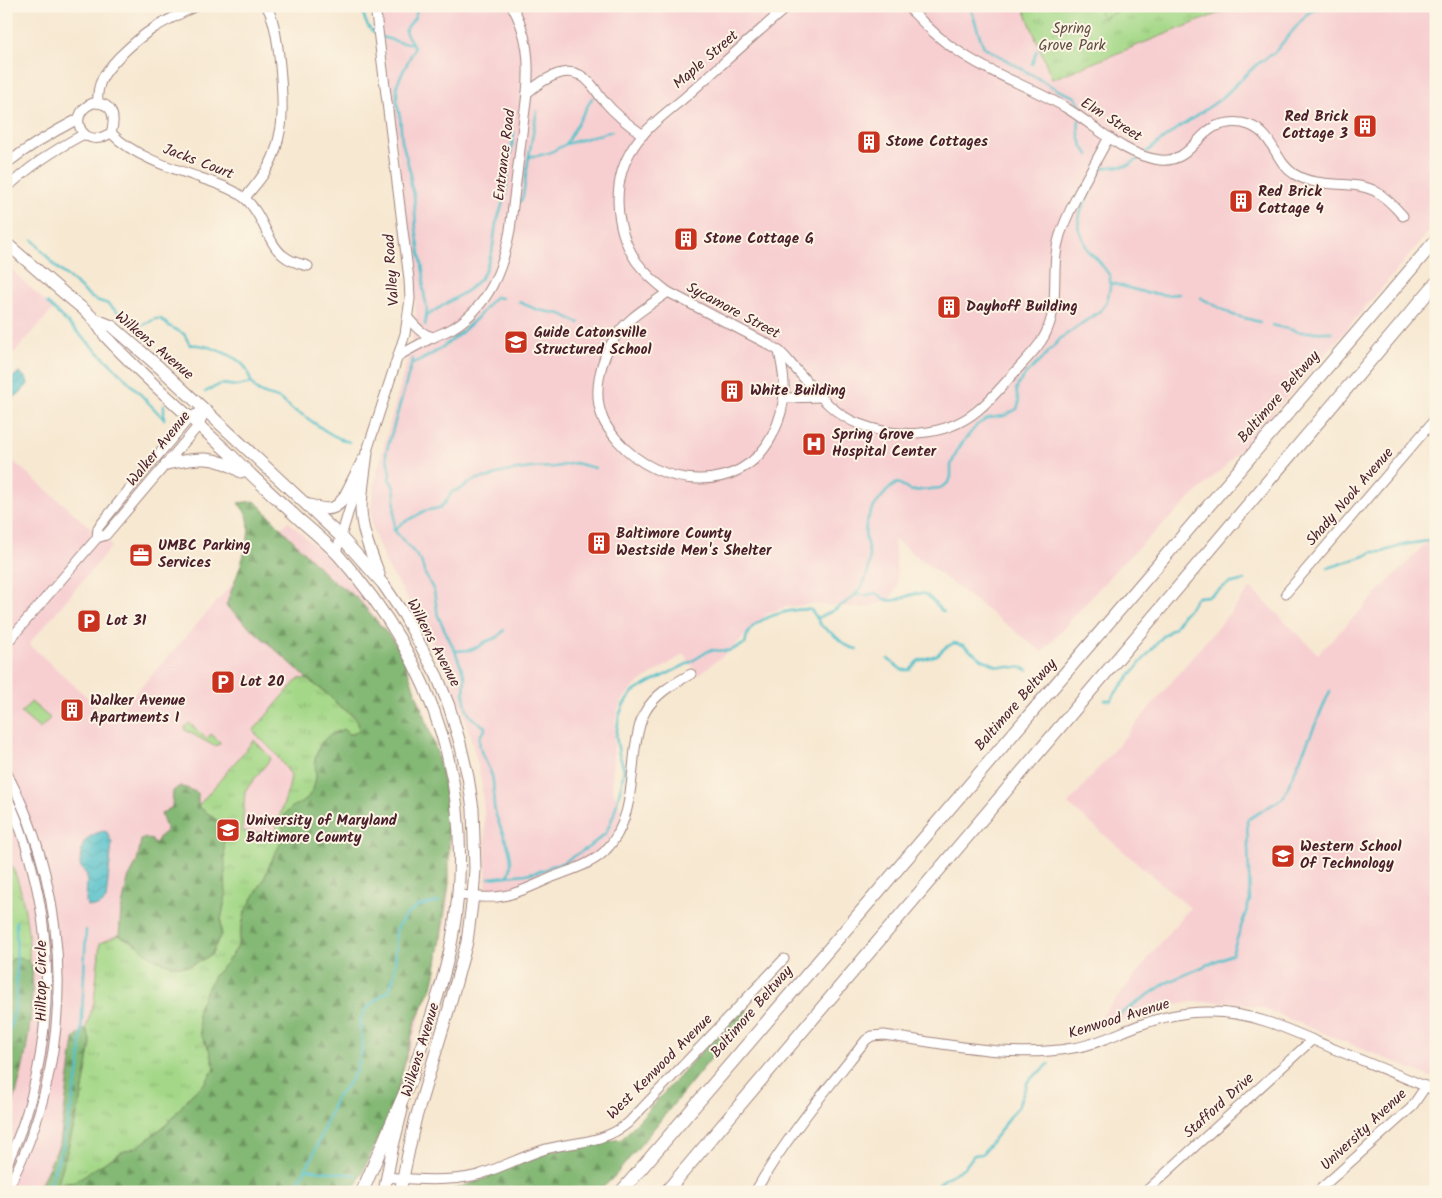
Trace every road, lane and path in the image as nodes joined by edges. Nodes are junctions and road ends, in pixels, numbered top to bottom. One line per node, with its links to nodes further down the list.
1 (196, 6): 8 (street)
2 (266, 6): 16 (street)
3 (374, 6): 24 (street, Valley Road)
4 (512, 6): 7 (street)
5 (788, 6): 12 (street, Maple Street)
6 (907, 6): 13 (street, Elm Street)
7 (527, 93): 12 (street, Entrance Road); 25 (street, Entrance Road)
8 (98, 103): 9 (street); 10 (street)
9 (78, 119): 11 (street); 14 (street)
10 (111, 133): 11 (street); 16 (street, Jacks Court)
11 (84, 134): 15 (street)
12 (642, 135): 22 (street, Sycamore Street)
13 (1109, 137): 17 (street, Elm Street); 28 (street, Sycamore Street)
14 (6, 164)
15 (6, 189)
16 (245, 198): 20 (street, Jacks Court)
17 (1403, 216)
18 (1436, 240): 61 (highway, Baltimore Beltway)
19 (6, 243): 23 (main road, Wilkens Avenue)
20 (308, 266)
21 (1436, 283): 51 (highway)
22 (668, 292): 26 (street, Sycamore Street); 29 (street)
23 (92, 318): 30 (main road, Wilkens Avenue); 32 (main road, Wilkens Avenue)
24 (408, 318): 25 (street); 27 (street, Valley Road)
25 (434, 336): 27 (street, Entrance Road)
26 (779, 351): 28 (street, Sycamore Street); 29 (street)
27 (398, 356): 33 (street, Valley Road)
28 (821, 397): 29 (street)
29 (784, 398)
30 (205, 410): 32 (street, Walker Avenue); 36 (main road, Wilkens Avenue)
31 (1436, 418): 41 (street, Shady Nook Avenue)
32 (195, 421): 34 (street, Walker Avenue); 35 (main road, Wilkens Avenue); 38 (street, Walker Avenue)
33 (367, 452): 36 (main road); 37 (street, Valley Road); 40 (main road)
34 (166, 464): 35 (main road); 38 (street, Walker Avenue)
35 (263, 486): 39 (main road, Wilkens Avenue)
36 (305, 503): 37 (main road, Wilkens Avenue)
37 (341, 537): 39 (street, Valley Road); 40 (main road, Wilkens Avenue)
38 (97, 538): 42 (street, Walker Avenue)
39 (336, 553): 46 (main road, Wilkens Avenue)
40 (383, 584): 47 (main road, Wilkens Avenue)
41 (1286, 593)
42 (6, 644)
43 (691, 674): 47 (street)
44 (6, 772): 57 (street, Hilltop Circle)
45 (6, 796): 54 (street, Hilltop Circle)
46 (458, 895): 47 (street); 50 (main road, Wilkens Avenue)
47 (473, 896): 56 (main road, Wilkens Avenue)
48 (784, 959): 56 (street, West Kenwood Avenue)
49 (1312, 1040): 52 (street, Kenwood Avenue); 64 (street, Kenwood Avenue); 65 (street, Stafford Drive)
50 (412, 1074): 55 (main road, Wilkens Avenue); 58 (highway)
51 (757, 1084): 62 (highway); 63 (highway)
52 (1426, 1086): 53 (street, Kenwood Avenue); 66 (street, University Avenue)
53 (1436, 1091)
54 (6, 1166)
55 (387, 1177): 56 (street, West Kenwood Avenue); 59 (main road, Wilkens Avenue)
56 (402, 1179): 60 (main road, Wilkens Avenue)
57 (6, 1191)
58 (362, 1192)
59 (384, 1192)
60 (400, 1192)
61 (621, 1192)
62 (666, 1192)
63 (677, 1192)
64 (755, 1192)
65 (1145, 1192)
66 (1317, 1192)

